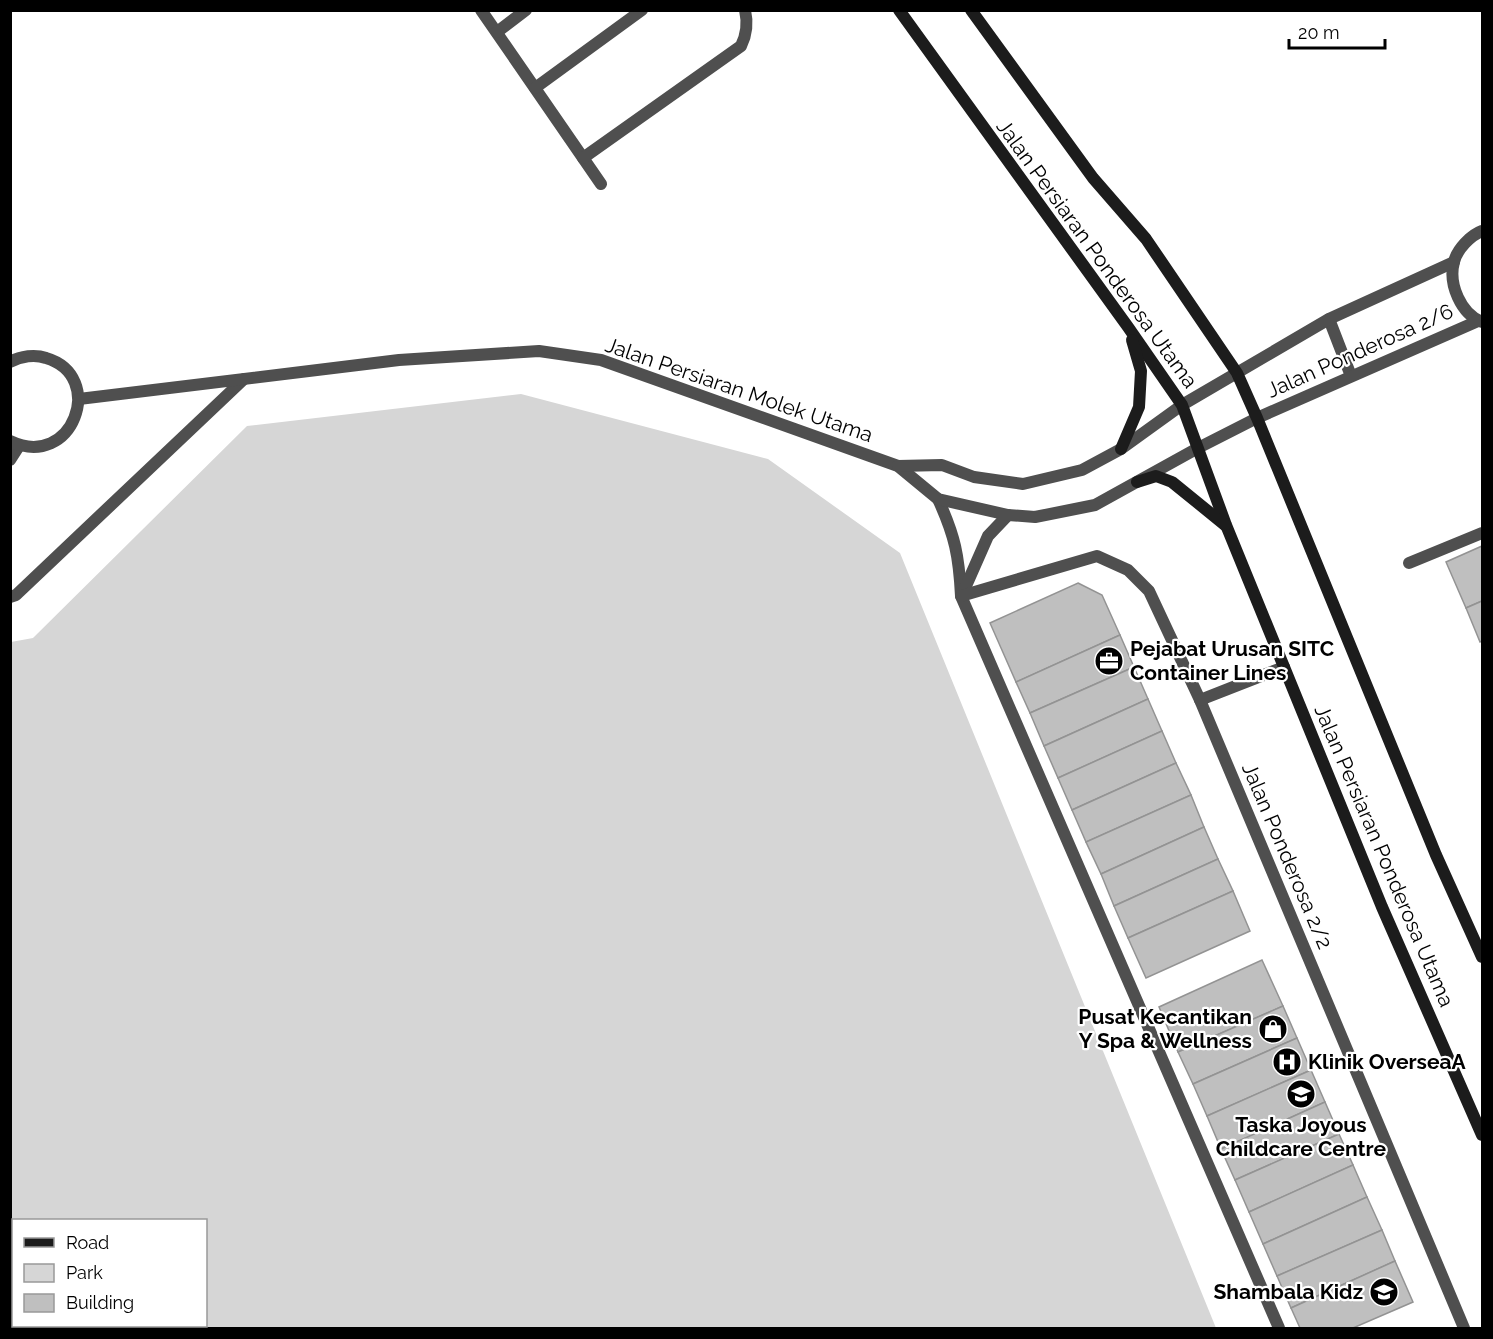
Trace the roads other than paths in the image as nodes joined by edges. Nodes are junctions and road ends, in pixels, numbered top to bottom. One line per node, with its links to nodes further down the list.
1 (481, 10): 7 (street)
2 (526, 10): 7 (street)
3 (642, 10): 8 (street)
4 (745, 10): 9 (street)
5 (899, 10): 15 (main road, Jalan Persiaran Ponderosa Utama)
6 (971, 10): 17 (main road, Jalan Persiaran Ponderosa Utama)
7 (497, 33): 8 (street)
8 (535, 88): 9 (street)
9 (583, 158): 10 (street)
10 (601, 184)
11 (1482, 231): 12 (street)
12 (1454, 262): 13 (street, Jalan Ponderosa 2/6); 14 (street)
13 (1329, 319): 17 (street, Jalan Ponderosa 2/6); 18 (street)
14 (1480, 321): 18 (street, Jalan Ponderosa 2/6)
15 (1128, 327): 21 (main road, Jalan Persiaran Ponderosa Utama); 25 (main road)
16 (12, 359): 20 (street)
17 (1236, 373): 21 (street, Jalan Ponderosa 2/6); 22 (main road, Jalan Persiaran Ponderosa Utama)
18 (1351, 376): 22 (street, Jalan Ponderosa 2/6)
19 (244, 379): 20 (street, Jalan Persiaran Molek Utama); 27 (street, Jalan Persiaran Molek Utama); 35 (street)
20 (79, 399): 23 (street)
21 (1182, 405): 24 (main road, Jalan Persiaran Ponderosa Utama); 25 (street, Jalan Persiaran Molek Utama)
22 (1257, 418): 24 (street, Jalan Ponderosa 2/6); 38 (main road, Jalan Persiaran Ponderosa Utama)
23 (15, 444): 26 (street)
24 (1198, 448): 28 (street, Jalan Persiaran Molek Utama); 31 (main road, Jalan Persiaran Ponderosa Utama)
25 (1121, 449): 27 (street, Jalan Persiaran Molek Utama)
26 (10, 460)
27 (898, 466): 29 (street, Jalan Persiaran Molek Utama)
28 (1137, 482): 30 (street, Jalan Persiaran Molek Utama); 31 (main road)
29 (938, 499): 30 (street, Jalan Persiaran Molek Utama); 34 (street)
30 (1008, 515): 34 (street)
31 (1226, 525): 36 (main road, Jalan Persiaran Ponderosa Utama)
32 (1482, 533): 33 (street)
33 (1409, 563)
34 (962, 596): 37 (street, Jalan Ponderosa 2/2); 40 (street)
35 (10, 597)
36 (1284, 667): 37 (street); 39 (main road, Jalan Persiaran Ponderosa Utama)
37 (1200, 700): 41 (street, Jalan Ponderosa 2/2)
38 (1482, 957)
39 (1482, 1135)
40 (1279, 1329)
41 (1464, 1329)

